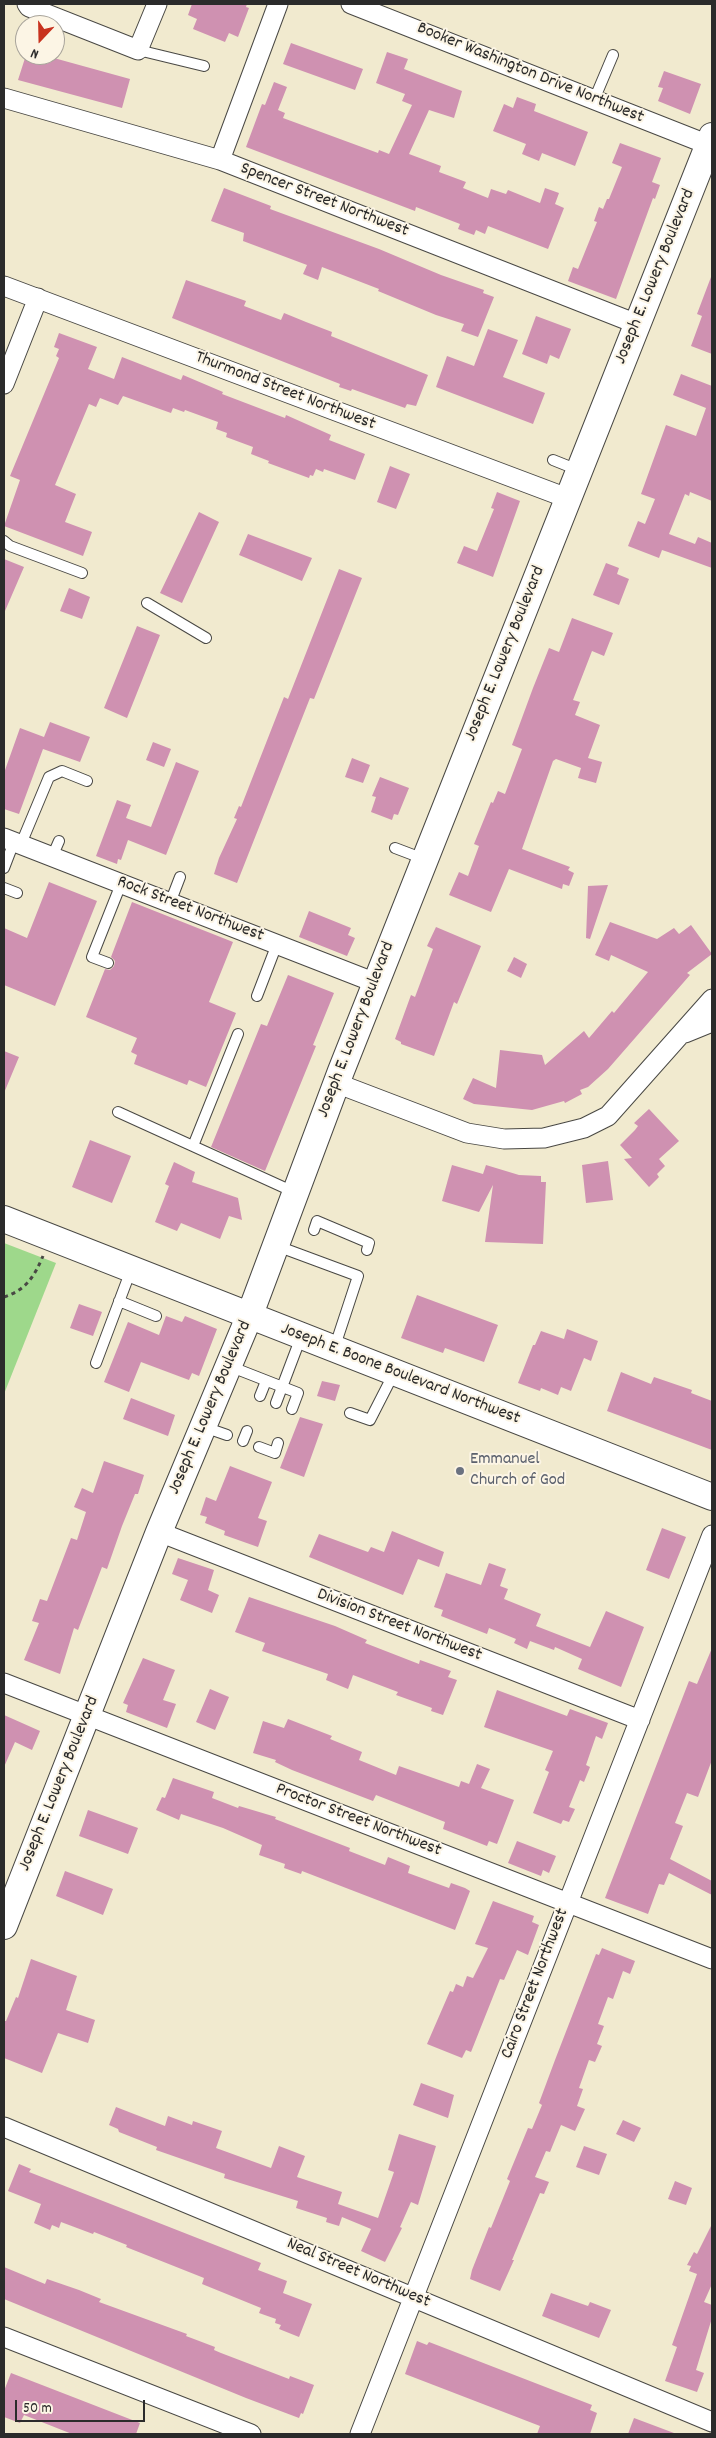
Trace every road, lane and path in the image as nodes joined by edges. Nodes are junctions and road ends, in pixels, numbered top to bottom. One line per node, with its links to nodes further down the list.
1 (27, 4): 5 (street)
2 (157, 4): 5 (street)
3 (278, 4): 11 (street)
4 (351, 4): 9 (street, Booker Washington Drive Northwest)
5 (138, 50): 7 (lane)
6 (613, 55): 9 (lane)
7 (204, 66)
8 (4, 98): 11 (street, Spencer Street Northwest)
9 (594, 100): 10 (street, Booker Washington Drive Northwest)
10 (710, 140): 14 (main road, Joseph E. Lowery Boulevard)
11 (220, 160): 14 (street, Spencer Street Northwest)
12 (4, 286): 13 (street, Thurmond Street Northwest)
13 (38, 298): 15 (street); 18 (street, Thurmond Street Northwest)
14 (637, 324): 17 (main road, Joseph E. Lowery Boulevard)
15 (4, 384)
16 (553, 460): 17 (lane)
17 (578, 470): 18 (main road, Joseph E. Lowery Boulevard)
18 (567, 498): 26 (main road, Joseph E. Lowery Boulevard)
19 (4, 541): 20 (lane)
20 (82, 573)
21 (147, 603): 22 (lane)
22 (206, 638)
23 (87, 781): 24 (lane)
24 (13, 841): 27 (lane); 29 (street, Rock Street Northwest)
25 (395, 848): 26 (lane)
26 (424, 859): 35 (main road, Joseph E. Lowery Boulevard)
27 (4, 868)
28 (180, 877): 32 (lane)
29 (121, 884): 32 (street, Rock Street Northwest); 34 (lane)
30 (4, 888): 31 (lane)
31 (17, 893)
32 (170, 903): 33 (street, Rock Street Northwest)
33 (277, 944): 35 (street, Rock Street Northwest); 36 (lane)
34 (108, 963)
35 (376, 983): 41 (main road, Joseph E. Lowery Boulevard)
36 (257, 996)
37 (712, 1000): 40 (street)
38 (712, 1022): 40 (street)
39 (238, 1034): 43 (lane)
40 (682, 1035): 41 (street)
41 (336, 1083): 44 (main road, Joseph E. Lowery Boulevard)
42 (118, 1112): 43 (lane)
43 (193, 1146): 44 (lane)
44 (295, 1192): 47 (main road, Joseph E. Lowery Boulevard)
45 (4, 1219): 50 (main road, Joseph E. Boone Boulevard Northwest)
46 (314, 1230): 48 (lane)
47 (275, 1245): 54 (main road, Joseph E. Lowery Boulevard); 56 (lane)
48 (367, 1250)
49 (43, 1255): 51 (path)
50 (132, 1269): 52 (lane); 54 (main road, Joseph E. Boone Boulevard Northwest)
51 (4, 1297)
52 (119, 1302): 53 (lane); 57 (lane)
53 (156, 1316)
54 (249, 1316): 55 (main road, Joseph E. Boone Boulevard Northwest); 58 (main road, Joseph E. Lowery Boulevard)
55 (301, 1337): 56 (main road, Joseph E. Boone Boulevard Northwest); 61 (lane)
56 (334, 1350): 59 (main road, Joseph E. Boone Boulevard Northwest)
57 (96, 1363)
58 (228, 1366): 60 (lane); 66 (main road, Joseph E. Lowery Boulevard)
59 (394, 1373): 65 (lane); 72 (main road, Joseph E. Boone Boulevard Northwest)
60 (266, 1381): 61 (lane); 62 (lane)
61 (282, 1387): 63 (lane); 64 (lane)
62 (260, 1396)
63 (276, 1403)
64 (292, 1409)
65 (350, 1413)
66 (203, 1427): 68 (lane); 73 (main road, Joseph E. Lowery Boulevard)
67 (246, 1430): 69 (lane)
68 (227, 1436)
69 (242, 1441)
70 (278, 1443): 71 (lane)
71 (260, 1447)
72 (712, 1497)
73 (159, 1532): 76 (main road, Joseph E. Lowery Boulevard); 77 (street, Division Street Northwest)
74 (712, 1535): 77 (street, Cairo Street Northwest)
75 (4, 1683): 76 (street, Proctor Street Northwest)
76 (87, 1715): 78 (street, Proctor Street Northwest); 79 (main road, Joseph E. Lowery Boulevard)
77 (640, 1720): 78 (street, Cairo Street Northwest)
78 (568, 1902): 80 (street, Proctor Street Northwest); 82 (street, Cairo Street Northwest)
79 (4, 1926)
80 (712, 1959)
81 (4, 2127): 82 (street, Neal Street Northwest)
82 (413, 2297): 84 (street, Neal Street Northwest); 86 (street, Cairo Street Northwest)
83 (4, 2337): 85 (street)
84 (712, 2422)
85 (251, 2434)
86 (360, 2434)

